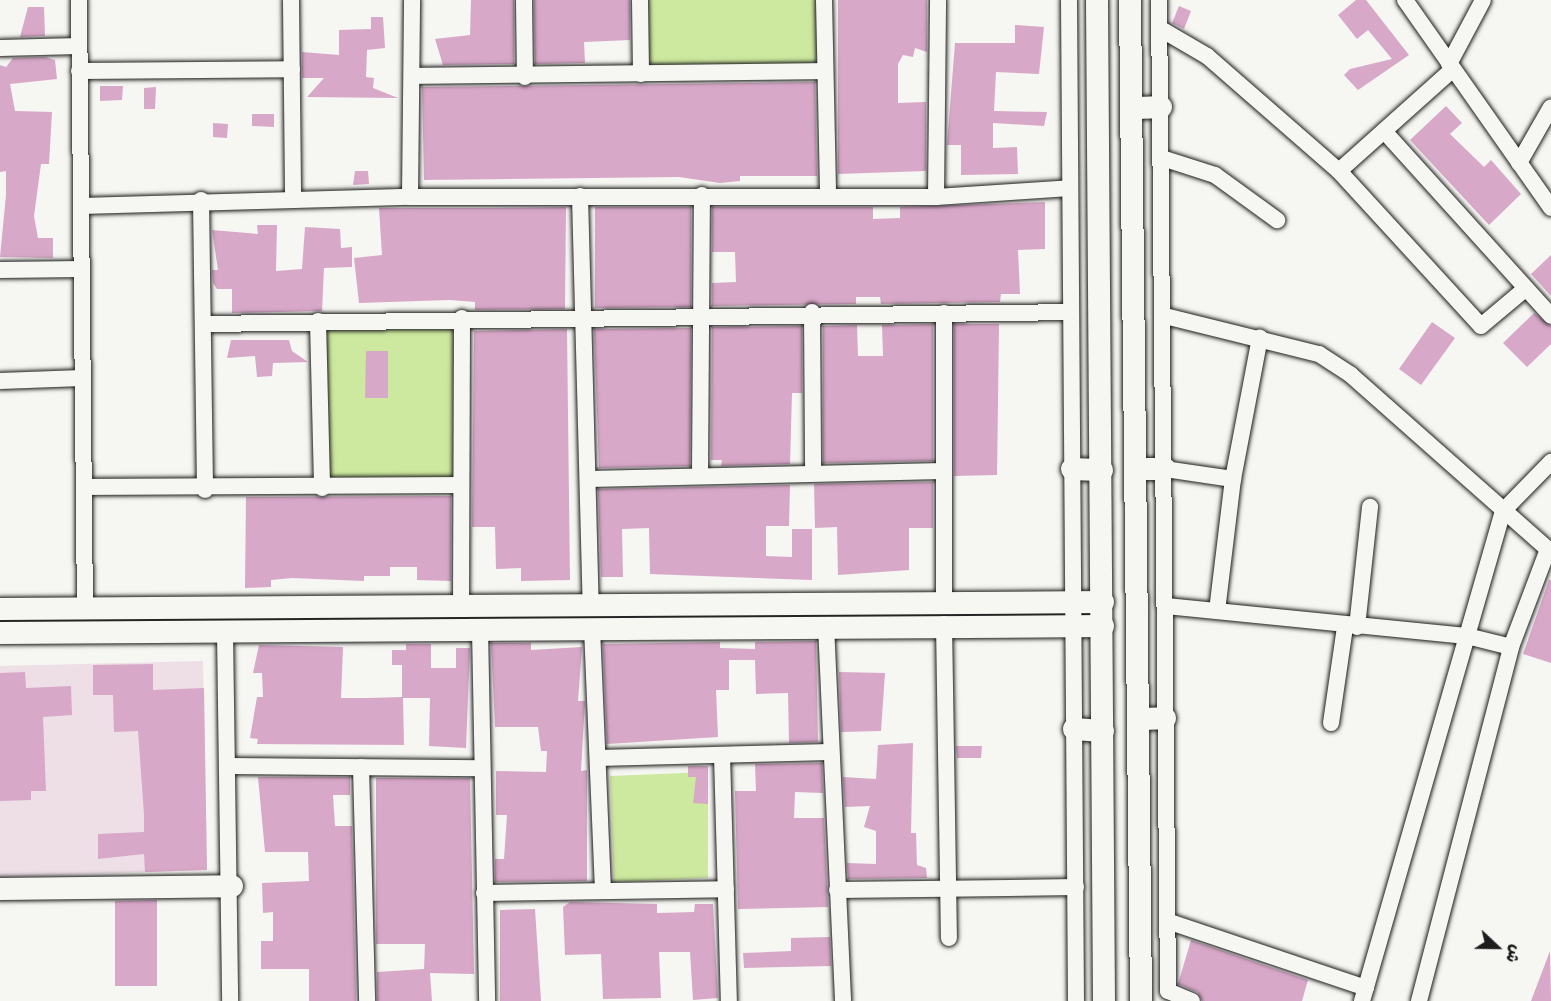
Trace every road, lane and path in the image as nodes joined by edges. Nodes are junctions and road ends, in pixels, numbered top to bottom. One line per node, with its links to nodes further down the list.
1 (79, 0): 15 (street)
2 (291, 0): 18 (street)
3 (412, 0): 22 (street)
4 (524, 0): 23 (street)
5 (640, 0): 21 (street)
6 (824, 0): 20 (street)
7 (938, 0): 35 (street)
8 (1069, 0): 31 (street)
9 (1158, 0): 14 (street)
10 (1405, 0): 17 (street)
11 (1483, 0): 17 (street)
12 (1097, 8): 13 (street); 50 (street)
13 (1130, 8): 26 (street)
14 (1159, 28): 24 (street); 30 (street)
15 (79, 46): 16 (street); 19 (street)
16 (0, 48)
17 (1451, 66): 27 (street); 29 (street)
18 (292, 69): 19 (street); 37 (street)
19 (79, 71): 39 (street)
20 (824, 72): 21 (street); 33 (street)
21 (641, 74): 23 (street)
22 (413, 76): 23 (street); 36 (street)
23 (525, 77)
24 (1161, 107): 26 (street); 28 (street)
25 (1551, 107): 29 (street)
26 (1133, 108): 45 (street)
27 (1384, 131): 30 (street); 44 (street)
28 (1162, 158): 41 (street); 52 (street)
29 (1519, 163): 40 (street)
30 (1339, 171): 44 (street)
31 (1070, 188): 35 (street); 47 (street)
32 (702, 195): 33 (street); 34 (street); 48 (street)
33 (828, 195): 35 (street)
34 (580, 196): 36 (street); 51 (street)
35 (936, 196)
36 (410, 197): 37 (street)
37 (292, 199): 38 (street)
38 (201, 200): 39 (street); 56 (street)
39 (81, 206): 42 (street)
40 (1551, 208)
41 (1277, 220)
42 (82, 269): 43 (street); 60 (street)
43 (0, 270)
44 (1525, 289): 53 (street)
45 (1136, 310): 50 (street); 59 (street)
46 (812, 312): 48 (street); 49 (street); 68 (street)
47 (1071, 312): 49 (street); 63 (street)
48 (700, 313): 51 (street); 69 (street)
49 (944, 313): 67 (street)
50 (1101, 313): 58 (street)
51 (584, 315): 54 (street); 70 (street)
52 (1165, 316): 57 (street); 65 (street)
53 (1551, 316)
54 (462, 318): 55 (street); 72 (street)
55 (318, 321): 56 (street); 74 (street)
56 (205, 324): 75 (street)
57 (1260, 338): 71 (street); 77 (street)
58 (1102, 370): 59 (street); 66 (street)
59 (1137, 371): 64 (street)
60 (82, 378): 61 (street); 73 (street)
61 (0, 381)
62 (1551, 462): 77 (street)
63 (1072, 469): 66 (street); 79 (street)
64 (1137, 469): 65 (street); 102 (street)
65 (1165, 469): 71 (street); 83 (street)
66 (1102, 470): 81 (street)
67 (943, 471): 68 (street); 80 (street)
68 (813, 472): 69 (street)
69 (700, 474): 70 (street)
70 (589, 479): 82 (street)
71 (1233, 479): 87 (street)
72 (458, 485): 74 (street); 84 (street)
73 (84, 487): 75 (street); 86 (street)
74 (322, 488): 75 (street)
75 (205, 490)
76 (1370, 507): 94 (street)
77 (1503, 511): 78 (street); 99 (street)
78 (1550, 551): 100 (street)
79 (1073, 599): 80 (street); 81 (street); 90 (street)
80 (944, 600): 82 (street)
81 (1103, 602): 93 (street)
82 (591, 605): 84 (street)
83 (1166, 606): 87 (street); 101 (street)
84 (461, 607): 88 (street)
85 (0, 609): 86 (street)
86 (85, 610): 89 (street)
87 (1217, 612): 94 (street)
88 (301, 620): 89 (street); 96 (street)
89 (260, 621): 97 (street)
90 (1073, 622): 91 (street); 93 (street); 104 (street)
91 (944, 624): 92 (street); 118 (street)
92 (826, 625): 95 (street); 106 (street)
93 (1103, 626): 105 (street)
94 (1351, 627): 99 (street); 103 (street)
95 (592, 628): 96 (street); 108 (street)
96 (480, 629): 111 (street)
97 (225, 632): 98 (street); 109 (street)
98 (0, 633)
99 (1467, 636): 100 (street); 126 (street)
100 (1511, 647): 136 (street)
101 (1165, 718): 102 (street); 124 (street)
102 (1142, 719): 113 (street)
103 (1331, 723)
104 (1074, 729): 105 (street); 117 (street)
105 (1103, 731): 112 (street)
106 (830, 752): 107 (street); 121 (street)
107 (722, 755): 108 (street); 120 (street)
108 (598, 758): 122 (street)
109 (229, 766): 110 (street); 116 (street)
110 (361, 767): 111 (street); 128 (street)
111 (482, 768): 123 (street)
112 (1104, 778): 113 (street); 114 (street)
113 (1140, 781): 115 (street)
114 (1103, 840): 115 (street); 133 (street)
115 (1140, 843): 134 (street)
116 (232, 886): 119 (street); 127 (street)
117 (1076, 887): 118 (street); 132 (street)
118 (948, 888): 121 (street); 125 (street)
119 (0, 889)
120 (726, 889): 122 (street); 130 (street)
121 (837, 890): 131 (street)
122 (603, 891): 123 (street)
123 (484, 893): 129 (street)
124 (1167, 921): 126 (street); 135 (street)
125 (949, 938)
126 (1364, 995)
127 (230, 1001)
128 (366, 1001)
129 (487, 1001)
130 (729, 1001)
131 (843, 1001)
132 (1077, 1001)
133 (1104, 1001)
134 (1141, 1001)
135 (1192, 1001)
136 (1419, 1001)

